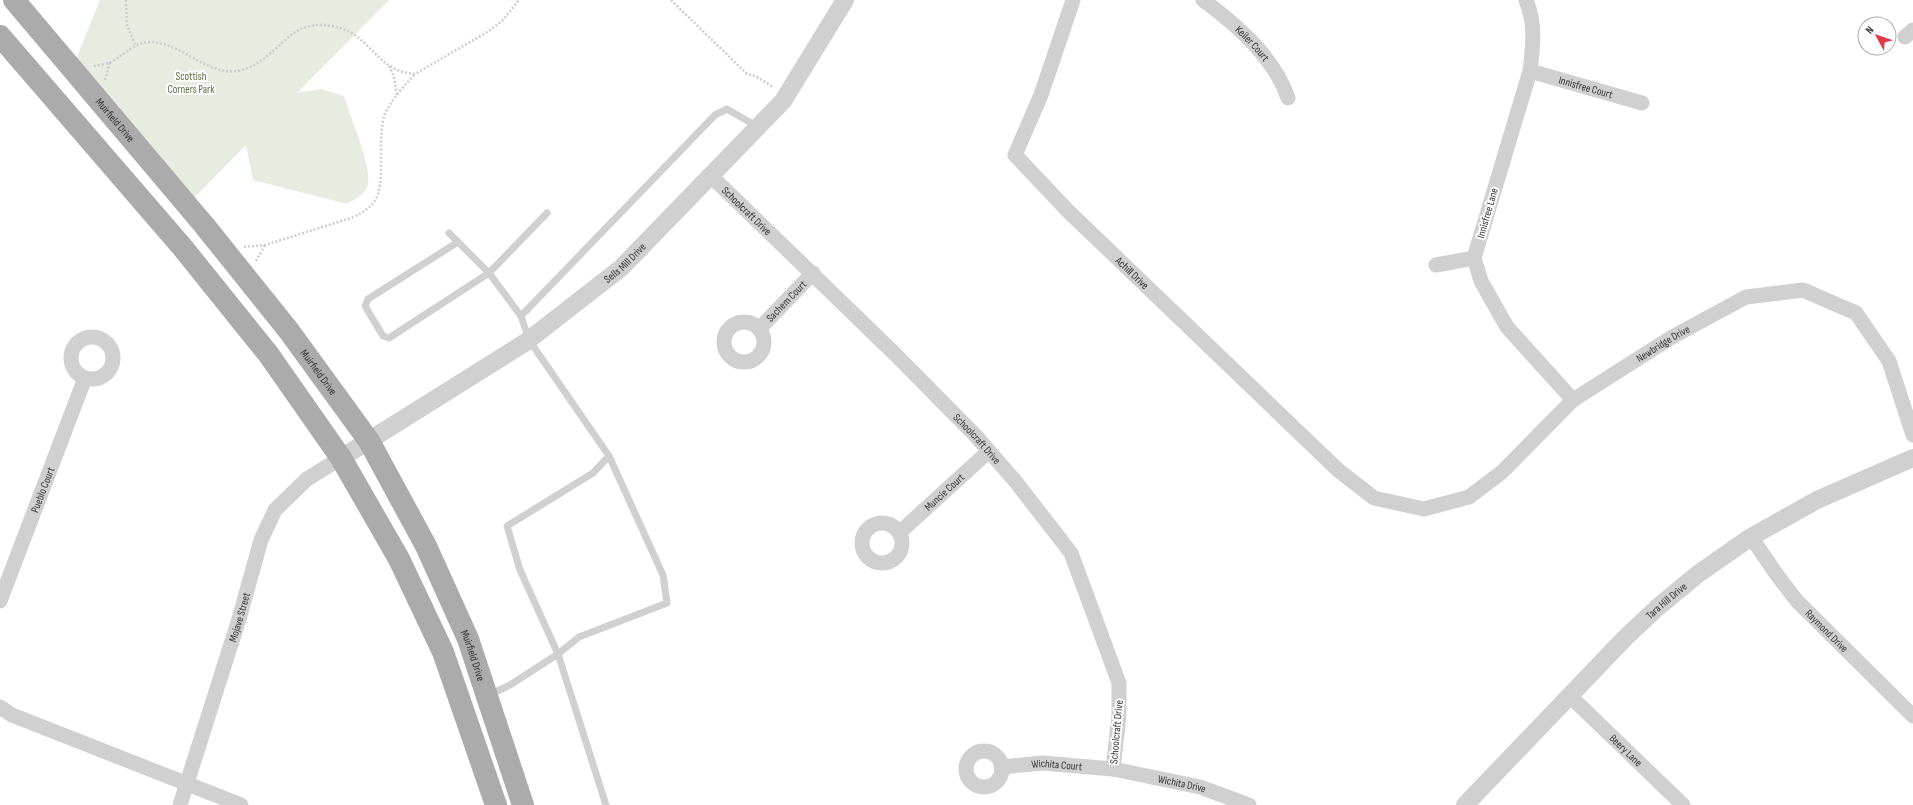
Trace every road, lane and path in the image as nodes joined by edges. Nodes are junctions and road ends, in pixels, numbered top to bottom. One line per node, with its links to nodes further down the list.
1 (14, 0): 39 (main road, Muirfield Drive)
2 (126, 0): 10 (path)
3 (519, 0): 15 (path)
4 (671, 0): 18 (path)
5 (846, 0): 18 (street, Sells Mill Drive)
6 (1073, 0): 44 (street, Achill Drive)
7 (1203, 0): 19 (street, Keiler Court)
8 (1526, 0): 14 (street, Innisfree Lane)
9 (0, 36): 42 (main road)
10 (134, 45): 11 (path); 12 (path)
11 (110, 62): 13 (path); 16 (path)
12 (389, 66): 15 (path); 17 (path)
13 (91, 67)
14 (1530, 71): 20 (street, Innisfree Court); 28 (street, Innisfree Lane)
15 (415, 74): 17 (path)
16 (104, 83)
17 (396, 95): 26 (path)
18 (786, 97): 21 (street, Sells Mill Drive)
19 (1288, 98)
20 (1642, 103)
21 (758, 127): 22 (street, Sells Mill Drive); 33 (lane)
22 (711, 176): 32 (street, Schoolcraft Drive); 35 (street, Sells Mill Drive)
23 (547, 213): 31 (lane)
24 (449, 233): 25 (lane)
25 (458, 242): 31 (lane); 31 (lane)
26 (265, 245): 27 (path); 29 (path)
27 (241, 247)
28 (1474, 258): 30 (street); 37 (street)
29 (254, 263)
30 (1436, 264)
31 (489, 273): 33 (lane)
32 (813, 273): 34 (street, Sachem Court); 40 (street, Schoolcraft Drive)
33 (521, 316): 35 (lane)
34 (759, 329)
35 (529, 340): 39 (street, Sells Mill Drive); 41 (lane)
36 (85, 378): 47 (street, Pueblo Court)
37 (1573, 400): 38 (street, Newbridge Drive); 44 (street, Newbridge Drive)
38 (1913, 435)
39 (369, 441): 42 (street, Sells Mill Drive); 49 (main road, Muirfield Drive)
40 (988, 451): 45 (street, Muncie Court); 54 (street, Schoolcraft Drive)
41 (608, 456): 48 (lane); 48 (lane)
42 (341, 458): 55 (street, Mojave Street); 58 (main road)
43 (1913, 458): 46 (street, Tara Hill Drive)
44 (1374, 498)
45 (899, 533)
46 (1752, 537): 50 (street, Tara Hill Drive); 52 (street, Raymond Drive)
47 (0, 600)
48 (558, 654): 49 (lane); 60 (lane)
49 (487, 696): 59 (main road, Muirfield Drive)
50 (1570, 696): 62 (street, Tara Hill Drive); 63 (street, Beery Lane)
51 (0, 707): 55 (street)
52 (1913, 716)
53 (1001, 767): 54 (street, Wichita Court)
54 (1113, 769): 61 (street, Wichita Drive)
55 (186, 784): 56 (street, Mojave Street); 57 (street)
56 (180, 805)
57 (241, 805)
58 (496, 805)
59 (523, 805)
60 (606, 805)
61 (1249, 805)
62 (1465, 805)
63 (1683, 805)

